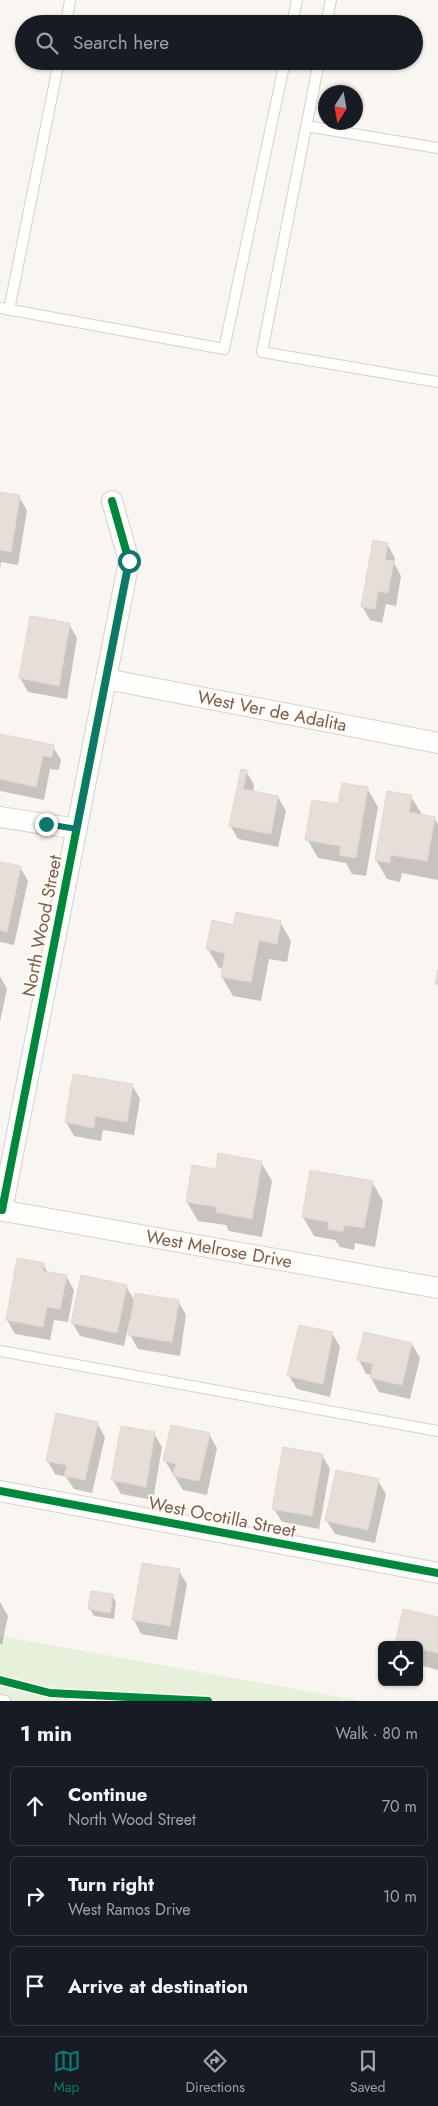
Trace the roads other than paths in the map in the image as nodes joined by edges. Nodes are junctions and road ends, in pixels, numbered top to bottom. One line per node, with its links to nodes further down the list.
1 (70, 0): 4 (lane)
2 (297, 0): 5 (lane)
3 (331, 0): 6 (lane)
4 (68, 15)
5 (294, 15)
6 (328, 15)
7 (57, 70): 12 (lane)
8 (282, 70): 12 (lane)
9 (317, 70): 10 (lane)
10 (306, 126): 11 (lane); 13 (lane)
11 (438, 148)
12 (5, 309)
13 (438, 382)
14 (112, 501): 15 (street, North Wood Street)
15 (106, 680): 16 (street, West Ver de Adalita); 18 (street, North Wood Street)
16 (438, 743)
17 (0, 817): 18 (street)
18 (77, 829): 19 (street, North Wood Street)
19 (1, 1211): 20 (street, West Melrose Drive)
20 (438, 1288)
21 (0, 1351): 22 (lane)
22 (438, 1431)
23 (0, 1491): 24 (street, West Ocotilla Street)
24 (438, 1573)
25 (0, 1700): 26 (lane)
26 (5, 1701)

